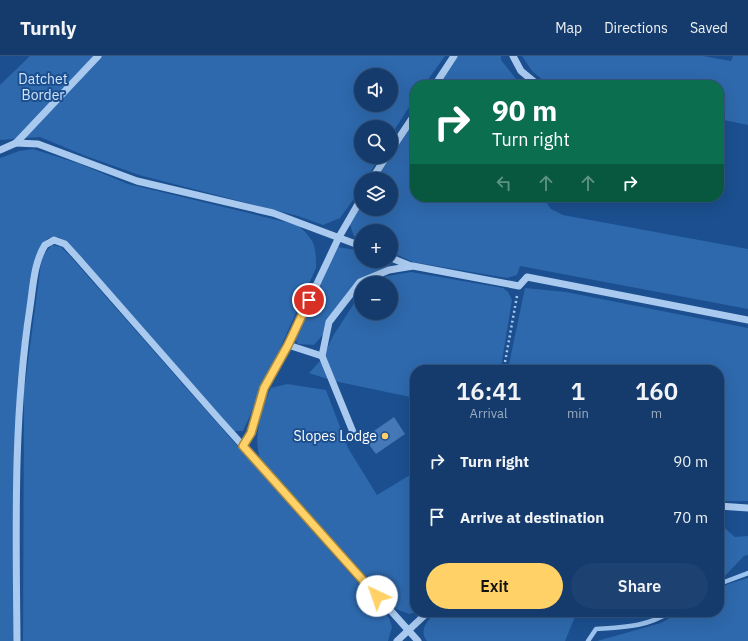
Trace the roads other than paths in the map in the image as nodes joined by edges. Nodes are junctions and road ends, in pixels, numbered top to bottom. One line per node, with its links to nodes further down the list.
1 (98, 56): 8 (lane)
2 (454, 56): 4 (lane)
3 (513, 56): 5 (lane)
4 (437, 80)
5 (532, 80)
6 (410, 122): 7 (lane)
7 (398, 140)
8 (16, 143): 9 (lane); 11 (lane)
9 (0, 150)
10 (354, 211): 11 (lane)
11 (339, 237): 12 (lane); 16 (lane)
12 (354, 243)
13 (398, 261): 14 (lane)
14 (413, 266): 15 (lane); 17 (lane)
15 (748, 320)
16 (288, 345): 17 (lane); 19 (lane)
17 (322, 356): 18 (lane)
18 (353, 432)
19 (243, 446): 23 (lane); 24 (lane)
20 (724, 506): 21 (lane)
21 (748, 508)
22 (422, 617): 23 (lane)
23 (408, 630): 25 (lane); 26 (lane)
24 (17, 641)
25 (397, 641)
26 (418, 641)

